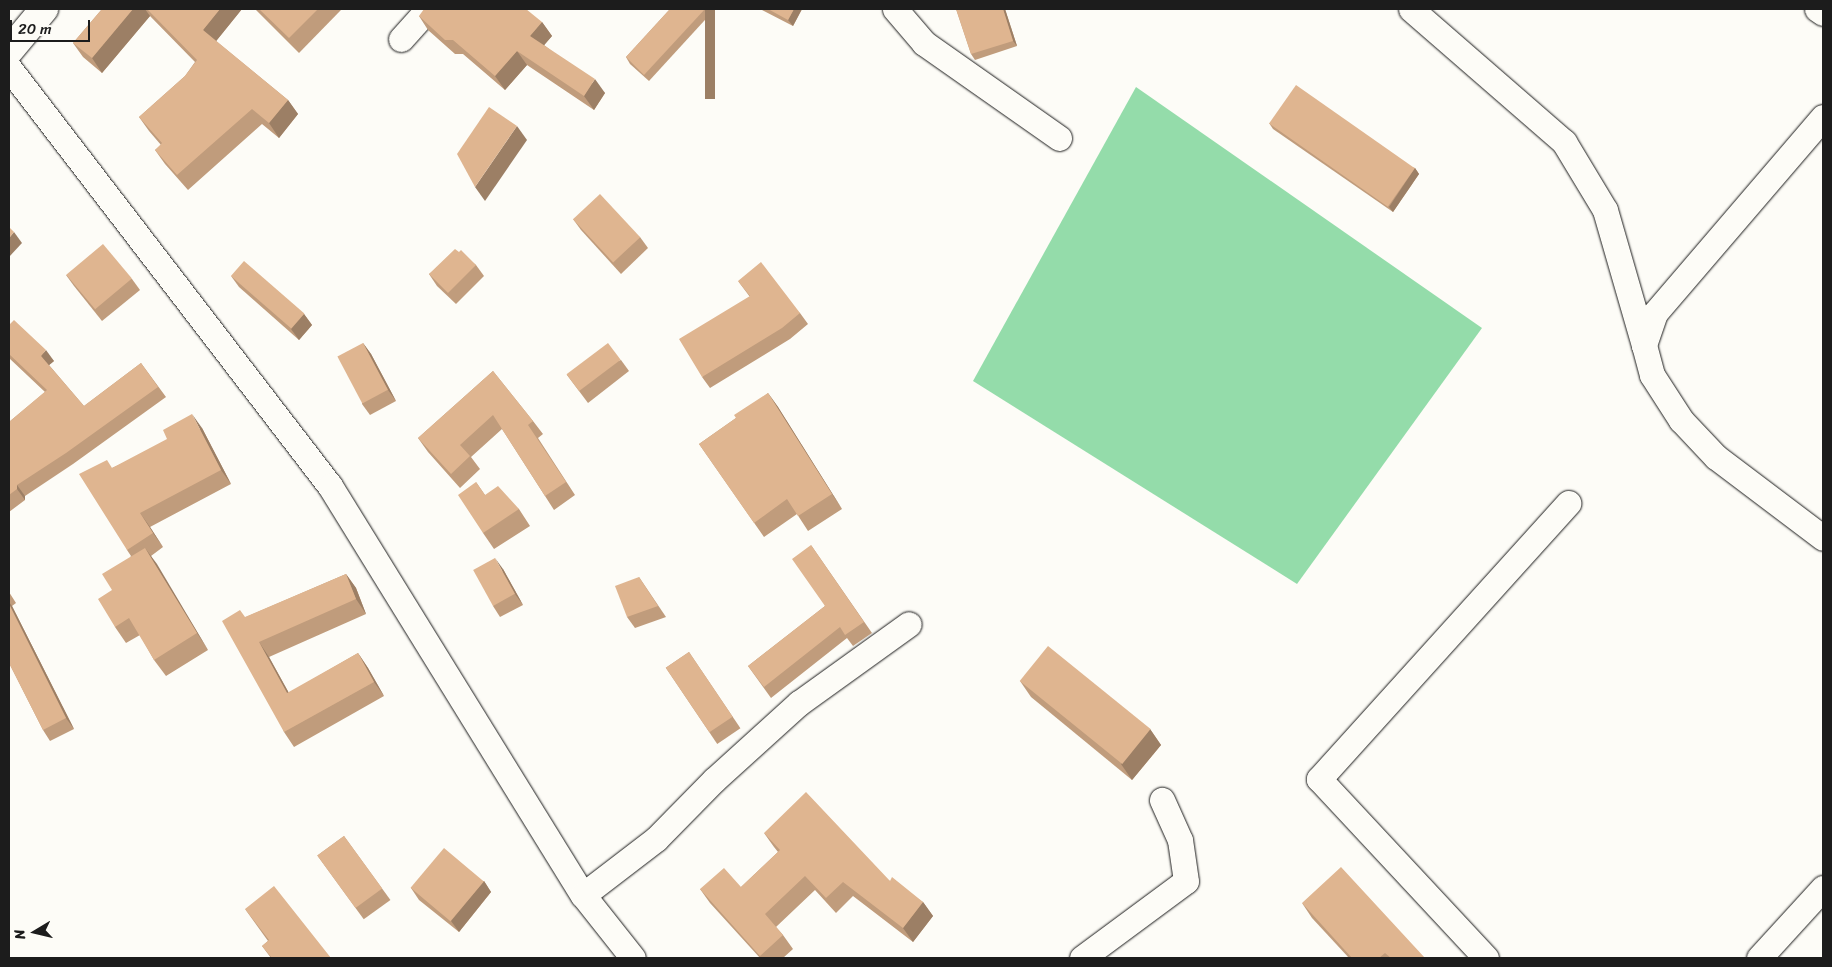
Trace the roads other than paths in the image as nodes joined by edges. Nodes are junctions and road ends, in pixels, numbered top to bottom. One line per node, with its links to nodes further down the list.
1 (44, 9): 8 (street)
2 (428, 9): 7 (street)
3 (895, 9): 11 (street)
4 (1412, 9): 12 (street)
5 (1817, 9): 6 (street)
6 (1823, 13)
7 (401, 39)
8 (9, 51)
9 (9, 68): 18 (street)
10 (1823, 117): 12 (street)
11 (1060, 138)
12 (1644, 345): 14 (street)
13 (1568, 503): 21 (street)
14 (1823, 538)
15 (909, 624): 18 (street)
16 (1162, 800): 20 (street)
17 (1823, 888): 22 (street)
18 (583, 895): 19 (street)
19 (634, 958)
20 (1082, 958)
21 (1486, 958)
22 (1759, 958)

